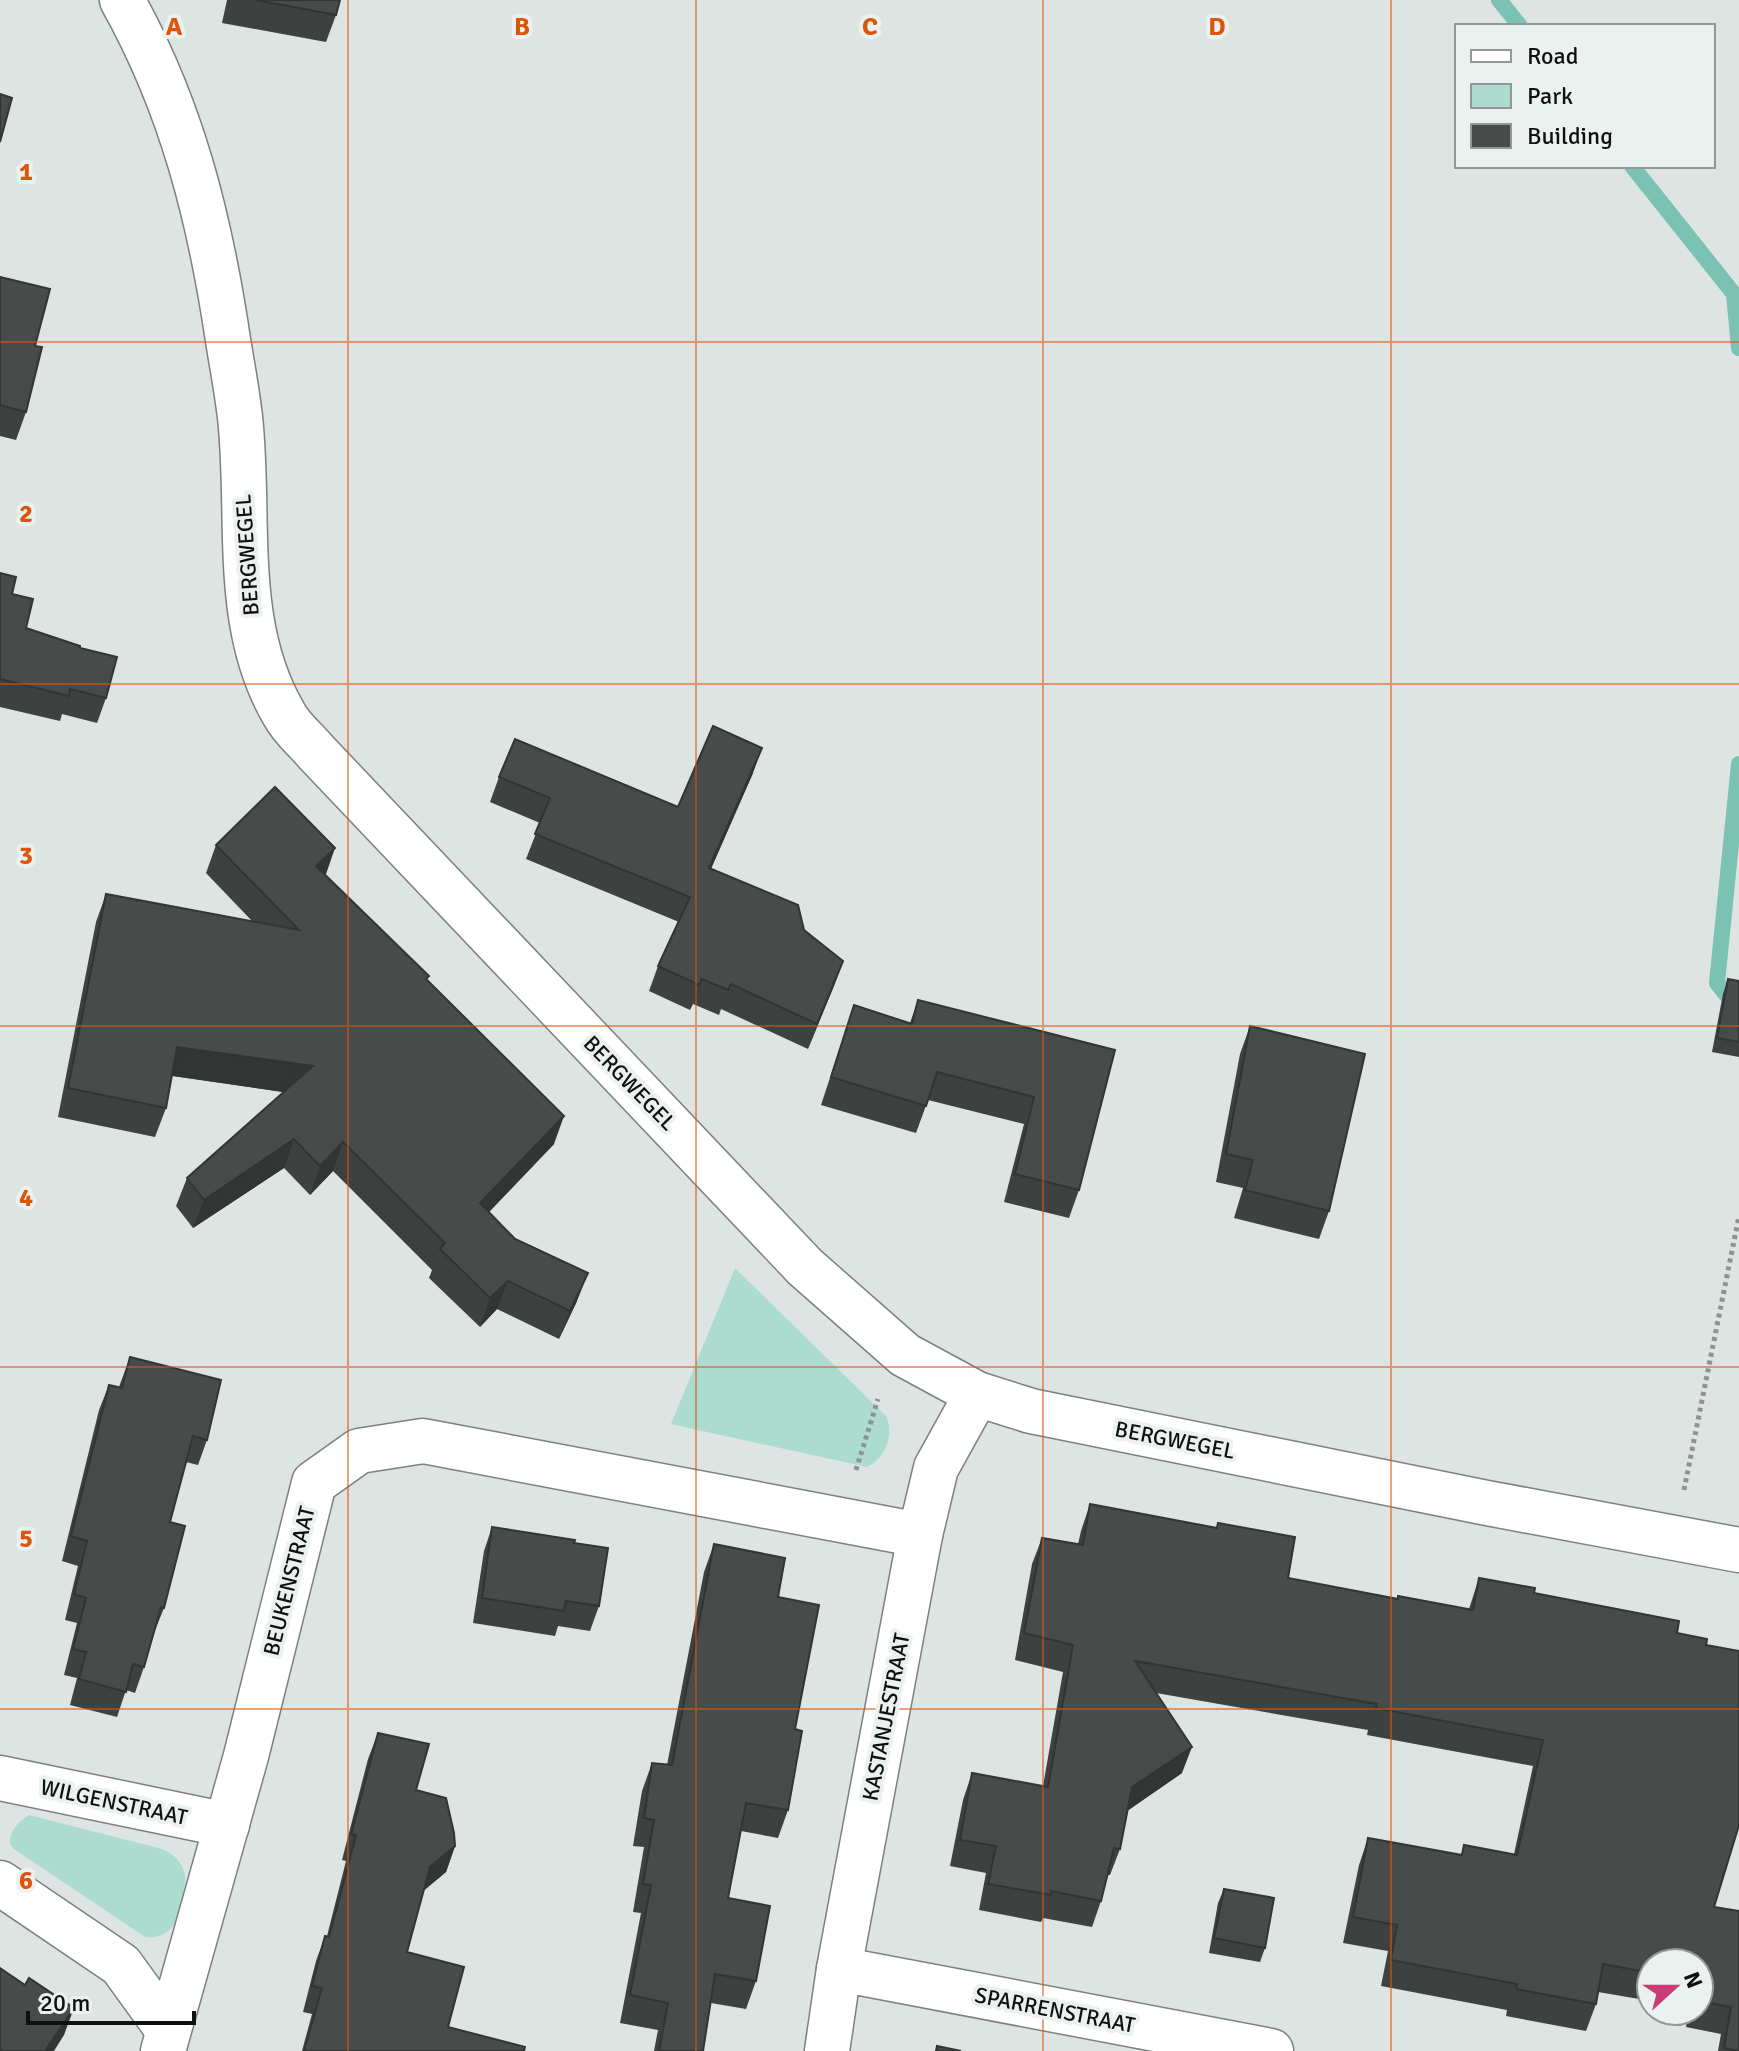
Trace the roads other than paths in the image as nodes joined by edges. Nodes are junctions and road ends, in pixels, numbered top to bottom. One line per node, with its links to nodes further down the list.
1 (122, 0): 2 (street, BERGWEGEL)
2 (977, 1394): 3 (street, KASTANJESTRAAT); 4 (street, BERGWEGEL)
3 (920, 1535): 6 (street, BEUKENSTRAAT); 8 (street, KASTANJESTRAAT)
4 (1739, 1550)
5 (0, 1778): 6 (street, WILGENSTRAAT)
6 (227, 1825): 9 (street, BEUKENSTRAAT)
7 (0, 1883): 9 (street)
8 (839, 1969): 10 (street, KASTANJESTRAAT); 11 (street, SPARRENSTRAAT)
9 (165, 2040)
10 (827, 2051)
11 (1271, 2051)

